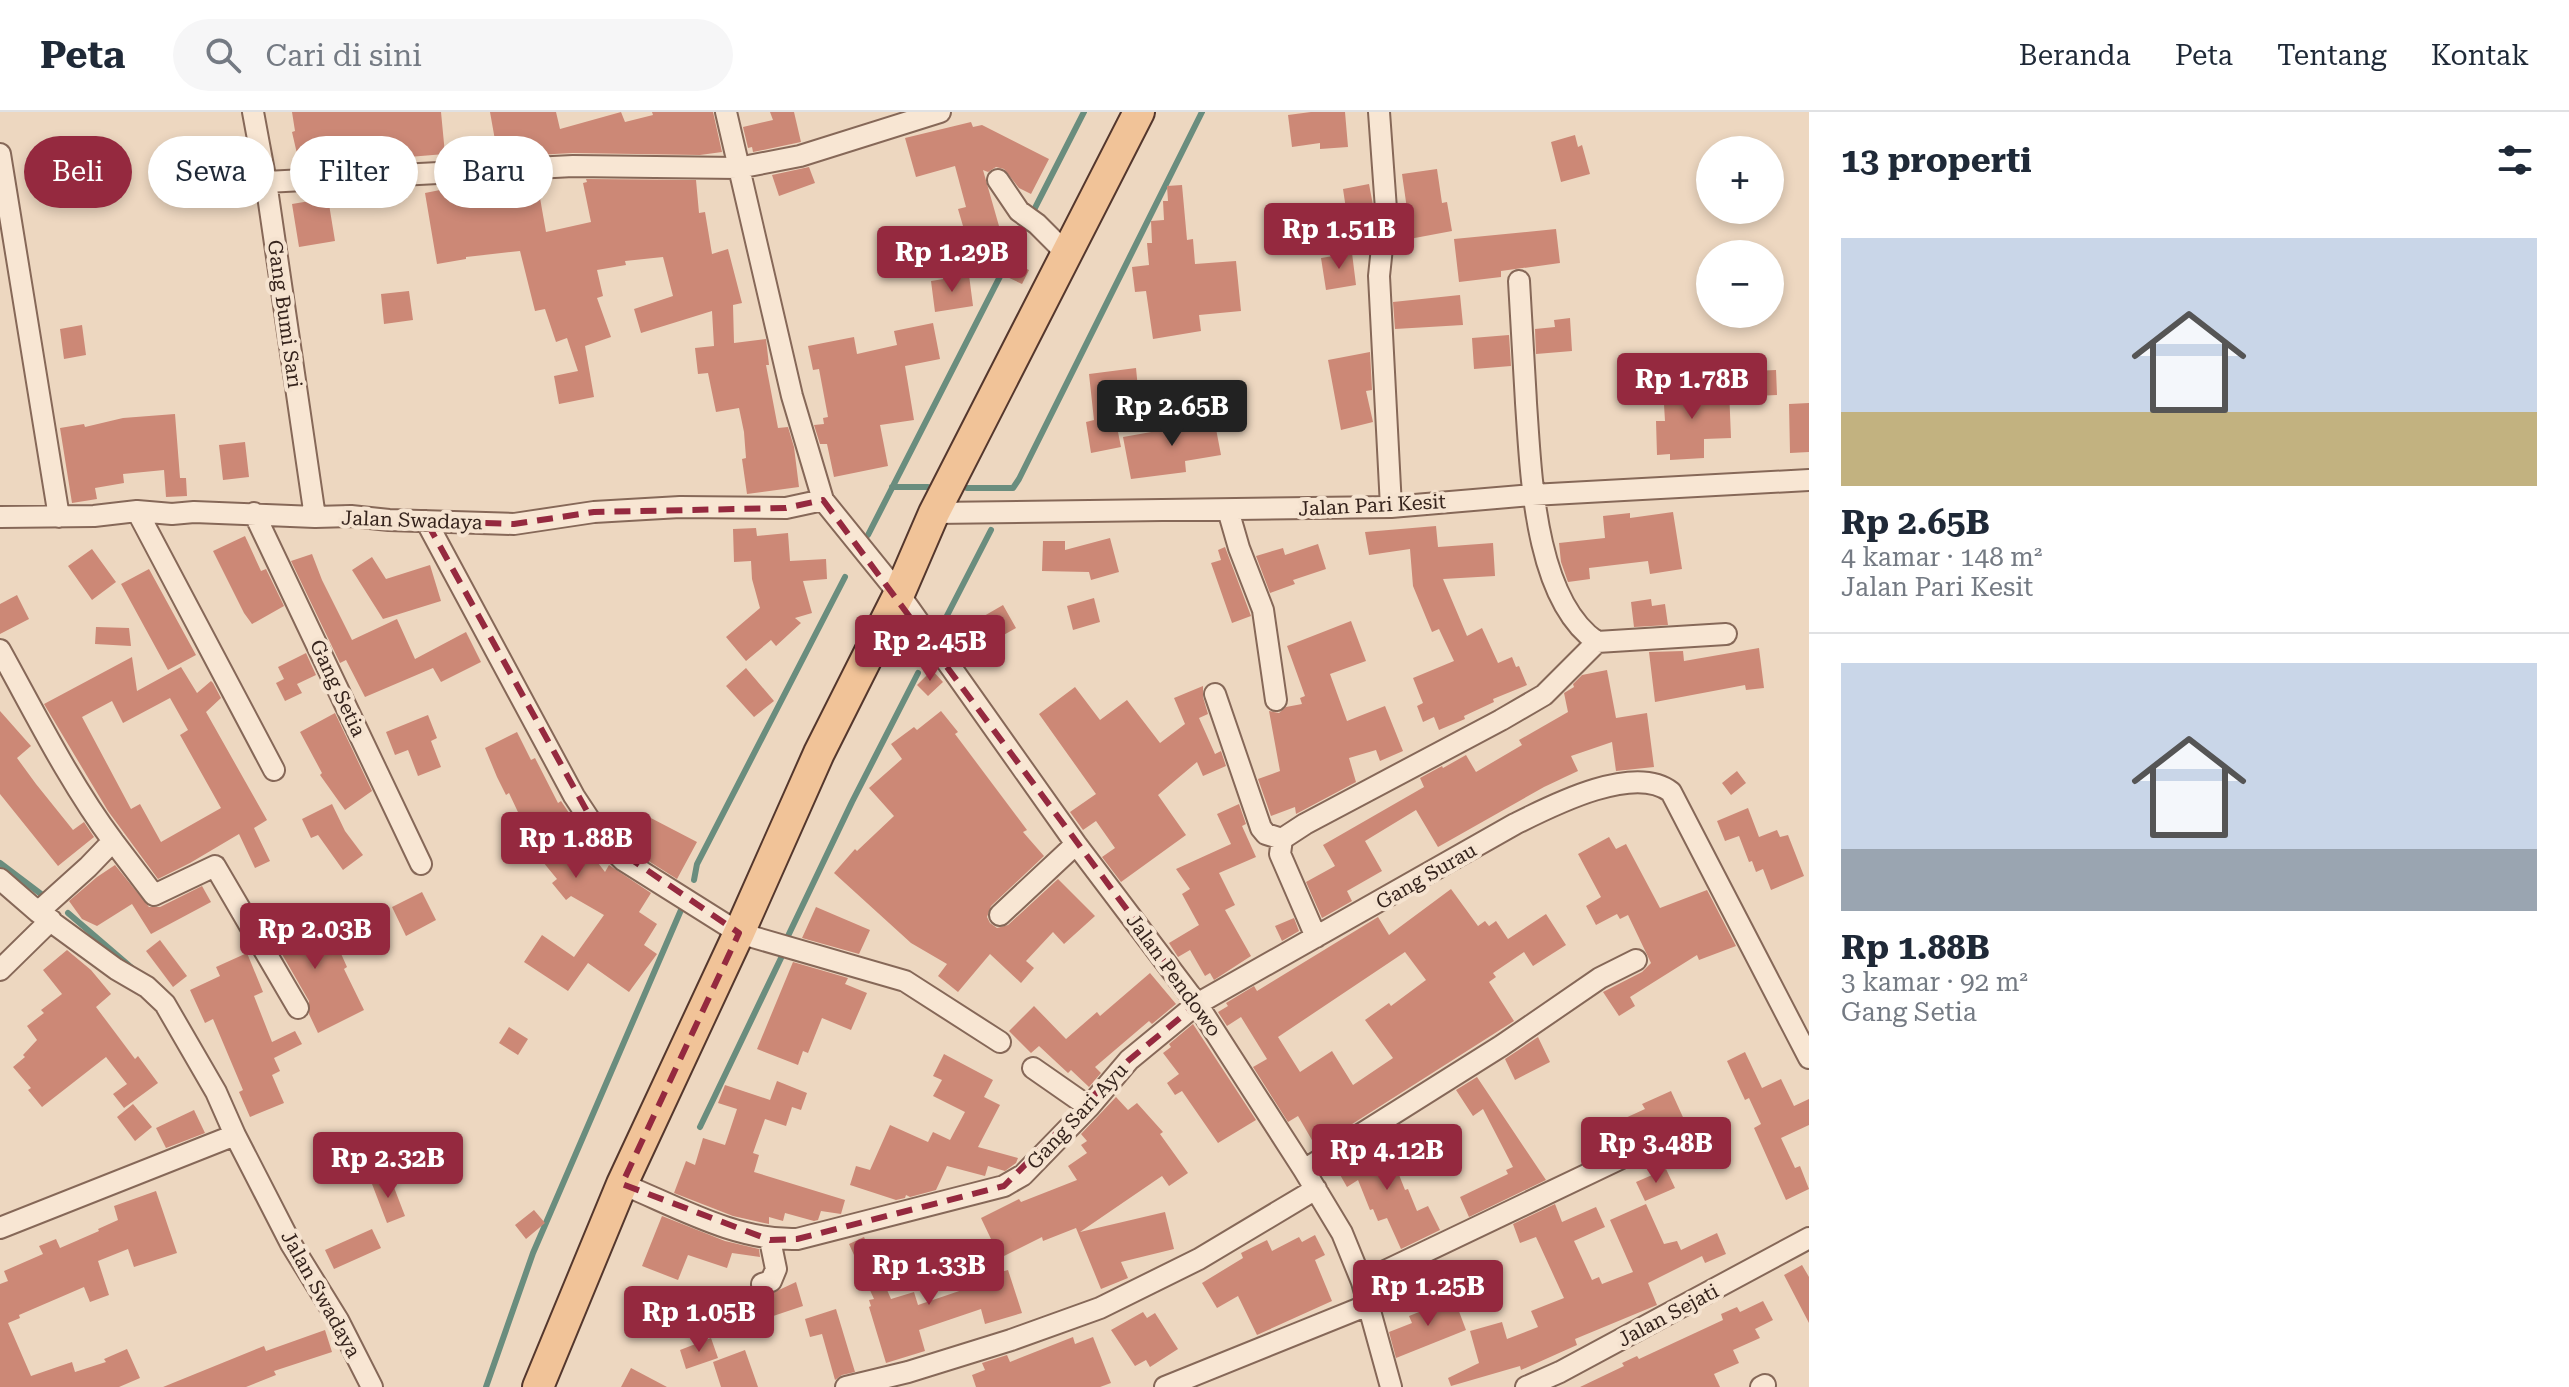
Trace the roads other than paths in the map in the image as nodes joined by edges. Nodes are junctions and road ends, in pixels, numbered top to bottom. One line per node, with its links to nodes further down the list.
1 (253, 112): 6 (street, Gang Bumi Sari)
2 (726, 112): 8 (street)
3 (940, 112): 8 (street)
4 (1139, 112): 12 (main road)
5 (1379, 112): 17 (street)
6 (257, 136)
7 (0, 154): 23 (street)
8 (738, 168): 10 (street); 16 (street)
9 (998, 180): 12 (street)
10 (274, 182)
11 (270, 208): 24 (street, Gang Bumi Sari)
12 (1066, 253): 21 (main road)
13 (1519, 281): 15 (street)
14 (1809, 480): 15 (street, Jalan Pari Kesit)
15 (1532, 495): 17 (street, Jalan Pari Kesit); 28 (street)
16 (823, 500): 25 (street, Jalan Swadaya); 26 (street, Jalan Pendowo)
17 (1391, 507): 18 (street, Jalan Pari Kesit)
18 (1228, 510): 21 (street, Jalan Pari Kesit); 31 (street)
19 (137, 511): 20 (street, Jalan Swadaya); 23 (street, Jalan Swadaya); 32 (street)
20 (254, 513): 24 (street, Jalan Swadaya); 36 (street, Gang Setia)
21 (934, 513): 26 (main road)
22 (0, 517): 23 (street, Jalan Swadaya)
23 (59, 517)
24 (315, 517): 25 (street, Jalan Swadaya)
25 (426, 521): 40 (street)
26 (899, 594): 35 (street, Jalan Pendowo); 40 (main road)
27 (1726, 634): 28 (street)
28 (1597, 642): 33 (street)
29 (0, 650): 34 (street)
30 (1215, 694): 33 (street)
31 (1276, 700)
32 (274, 770)
33 (1282, 839): 41 (street)
34 (113, 841): 39 (street); 45 (street)
35 (1076, 844): 38 (street); 44 (street, Jalan Pendowo)
36 (421, 864)
37 (0, 879): 39 (street, Jalan Swadaya)
38 (1000, 915)
39 (45, 916): 43 (street); 50 (street, Jalan Swadaya)
40 (739, 933): 46 (street); 53 (main road)
41 (1316, 937): 44 (street, Gang Surau); 47 (street, Gang Surau)
42 (1636, 960): 52 (street)
43 (0, 970)
44 (1197, 1004): 49 (street, Gang Sari Ayu); 52 (street, Jalan Pendowo)
45 (298, 1008)
46 (1000, 1042)
47 (1809, 1058)
48 (1033, 1068): 49 (street)
49 (1089, 1107): 57 (street, Gang Sari Ayu)
50 (235, 1135): 55 (street); 61 (street, Jalan Swadaya)
51 (1628, 1155): 58 (street)
52 (1304, 1170): 54 (street, Jalan Pendowo)
53 (622, 1184): 57 (street, Gang Sari Ayu); 62 (main road)
54 (1316, 1189): 58 (street, Jalan Pendowo); 63 (street)
55 (0, 1228)
56 (1809, 1238): 66 (street, Jalan Sejati)
57 (770, 1240): 59 (street)
58 (1362, 1282): 60 (street, Jalan Pendowo)
59 (762, 1284)
60 (1368, 1305): 64 (street); 65 (street, Jalan Pendowo)
61 (372, 1387)
62 (538, 1387)
63 (846, 1387)
64 (1165, 1387)
65 (1391, 1387)
66 (1526, 1387)

